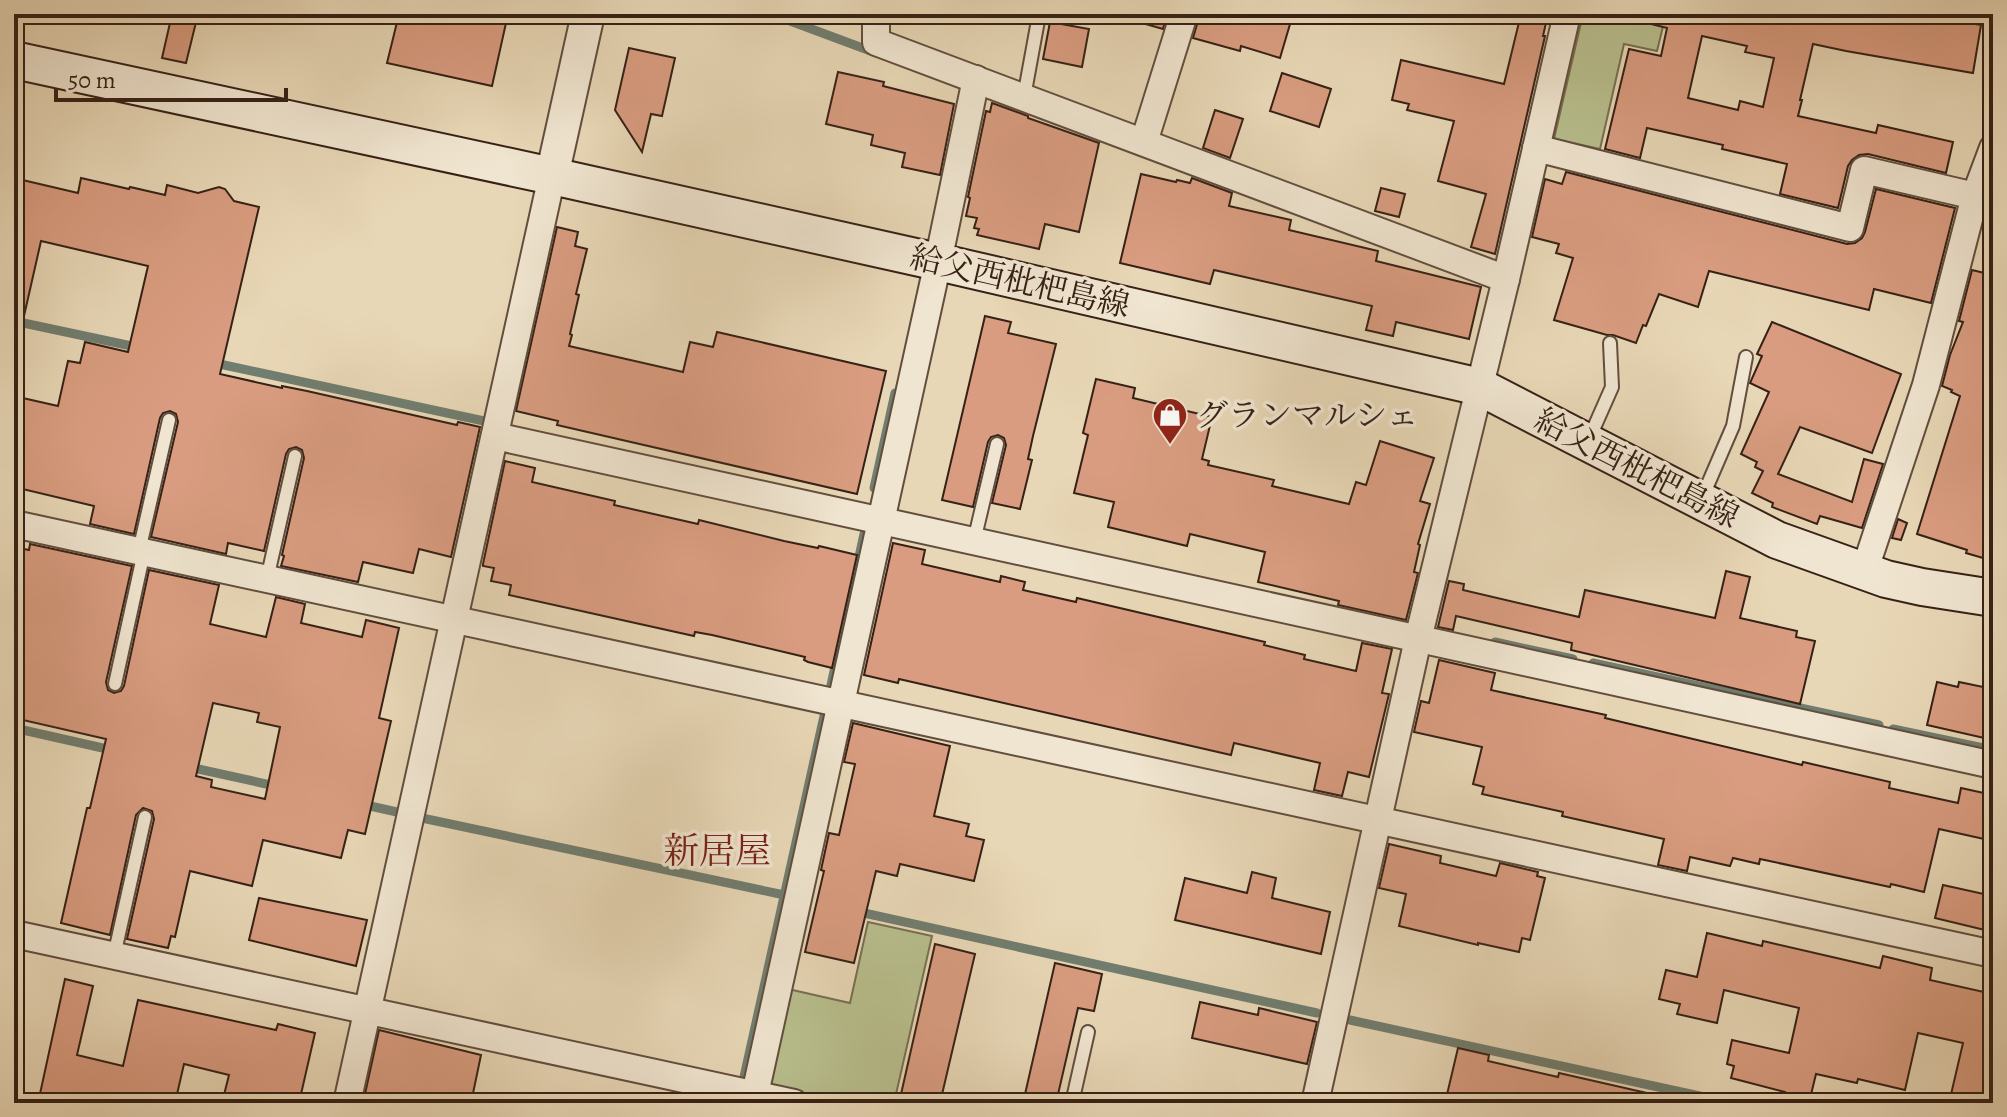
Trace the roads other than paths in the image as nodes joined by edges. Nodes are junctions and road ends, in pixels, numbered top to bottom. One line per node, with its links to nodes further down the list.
1 (588, 14): 12 (street)
2 (876, 14): 7 (street)
3 (1032, 14): 8 (lane)
4 (1184, 14): 9 (street)
5 (1567, 14): 10 (street)
6 (14, 60): 12 (main road, 給父西枇杷島線)
7 (976, 79): 8 (street); 14 (street)
8 (1024, 97): 9 (street)
9 (1144, 142): 15 (street)
10 (1536, 148): 13 (street); 15 (street)
11 (1991, 157): 13 (street)
12 (552, 176): 14 (main road, 給父西枇杷島線); 20 (street)
13 (1975, 196): 29 (street)
14 (938, 262): 18 (main road, 給父西枇杷島線); 25 (street)
15 (1506, 279): 18 (street)
16 (1610, 343): 21 (lane)
17 (1746, 357): 24 (lane)
18 (1480, 387): 21 (main road, 給父西枇杷島線); 33 (street)
19 (169, 420): 28 (lane)
20 (495, 436): 25 (street); 32 (street)
21 (1588, 442): 24 (main road, 給父西枇杷島線)
22 (997, 444): 27 (lane)
23 (295, 456): 30 (lane)
24 (1701, 501): 29 (main road, 給父西枇杷島線)
25 (881, 521): 27 (street); 35 (street)
26 (14, 524): 28 (street)
27 (974, 541): 33 (street)
28 (142, 552): 30 (street); 34 (lane)
29 (1864, 572): 31 (main road, 給父西枇杷島線)
30 (267, 579): 32 (street)
31 (1993, 598)
32 (454, 619): 35 (street); 42 (street)
33 (1418, 639): 36 (street); 38 (street)
34 (115, 684)
35 (841, 703): 38 (street); 44 (street)
36 (1993, 765)
37 (145, 817): 41 (lane)
38 (1378, 820): 40 (street); 48 (street)
39 (14, 934): 41 (street)
40 (1993, 954)
41 (114, 956): 42 (street)
42 (367, 1011): 44 (street); 45 (street)
43 (1088, 1032): 47 (lane)
44 (754, 1099): 46 (street)
45 (347, 1103)
46 (794, 1103)
47 (1072, 1103)
48 (1315, 1103)

